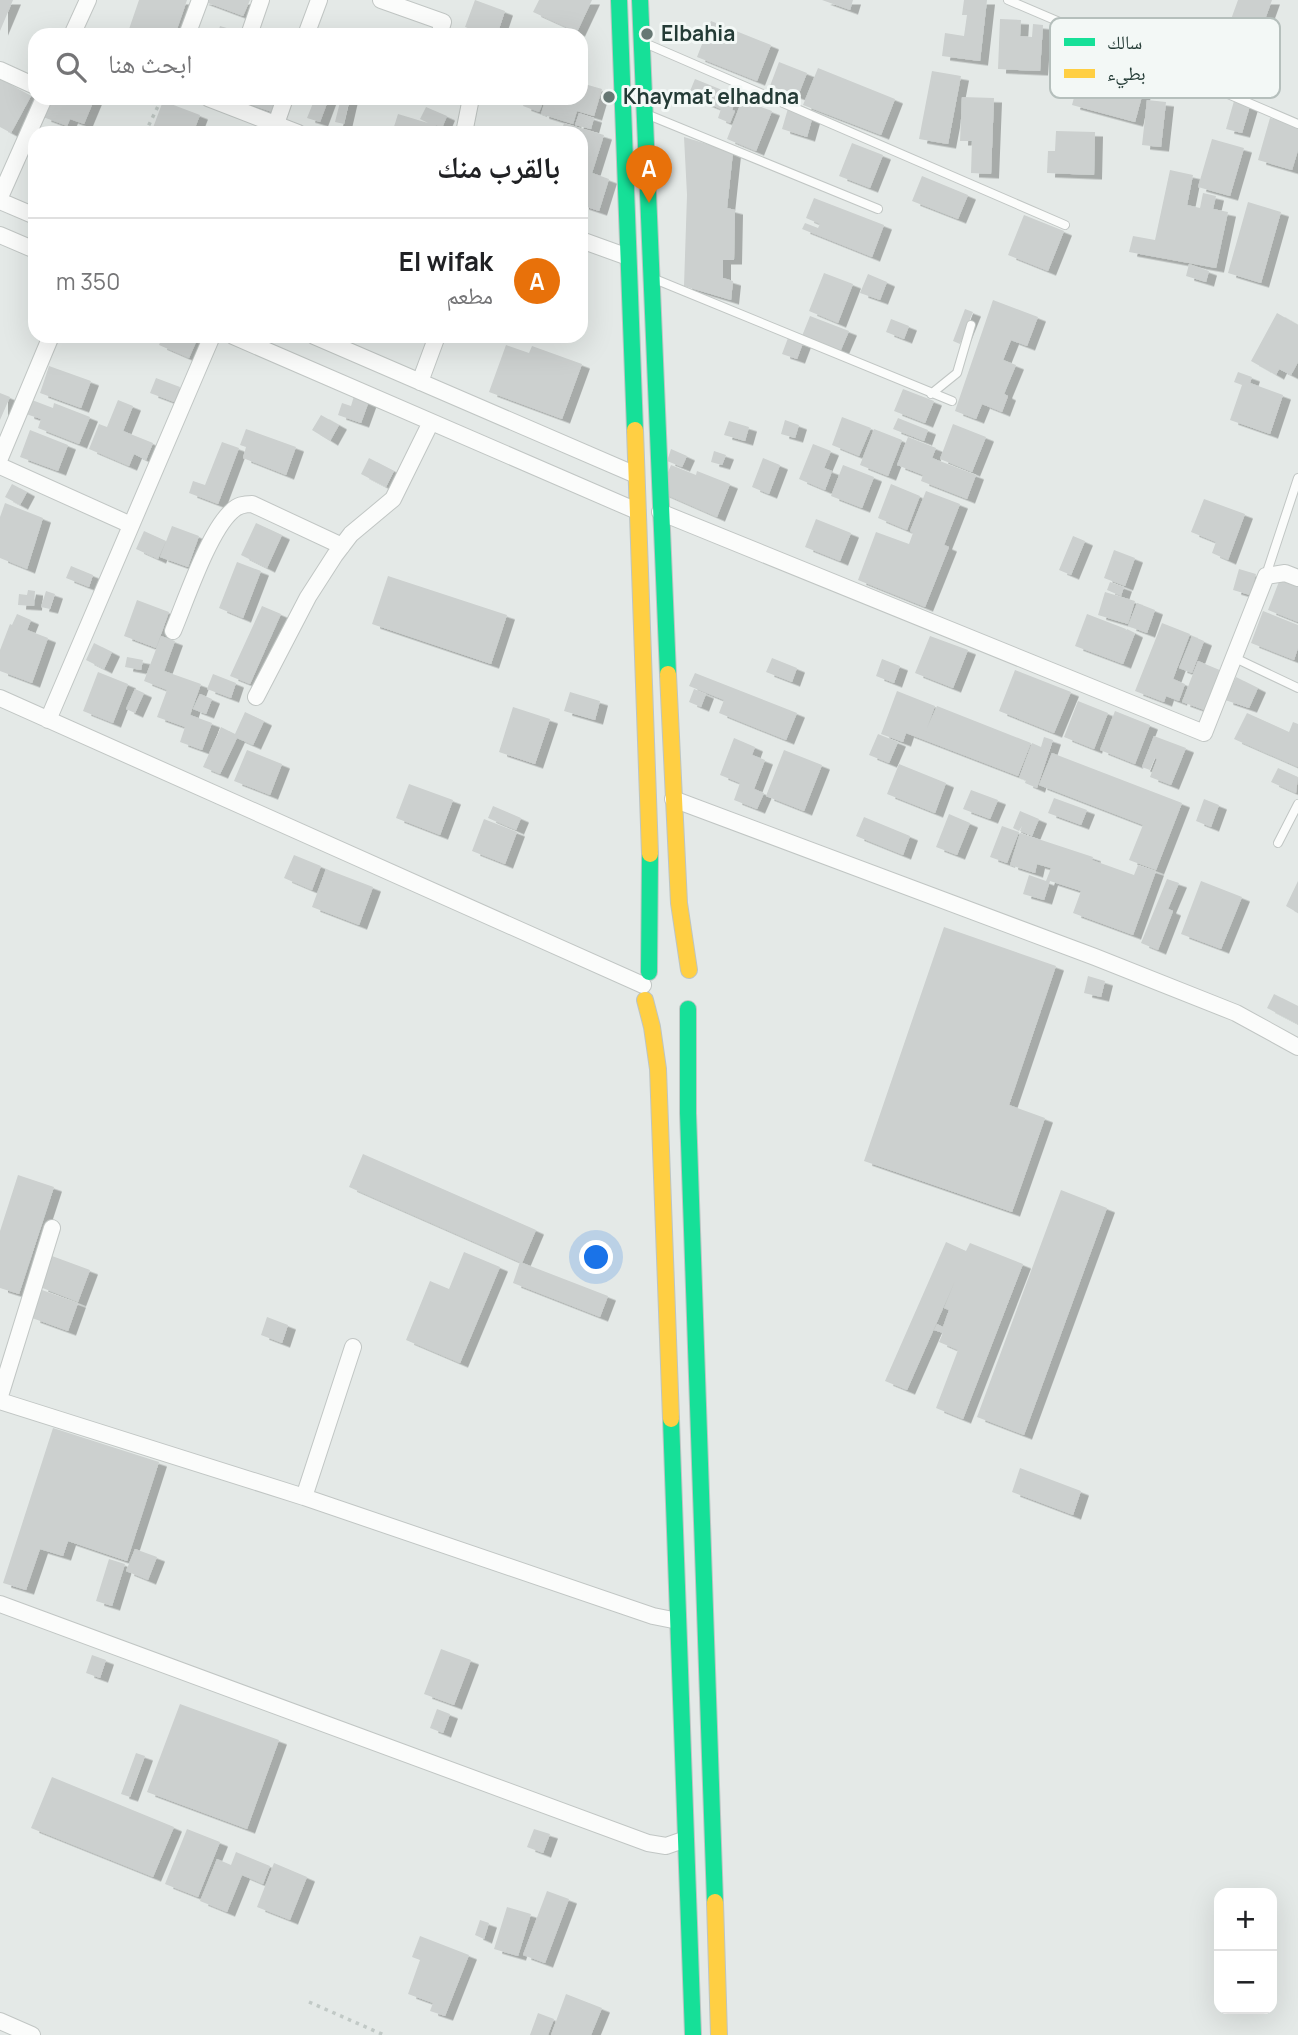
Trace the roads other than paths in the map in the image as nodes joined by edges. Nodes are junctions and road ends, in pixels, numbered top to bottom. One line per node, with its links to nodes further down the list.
1 (88, 0): 10 (street)
2 (200, 0): 11 (street)
3 (261, 0): 12 (street)
4 (319, 0): 13 (street)
5 (381, 0): 14 (street)
6 (619, 0): 37 (highway)
7 (640, 0): 15 (highway)
8 (1008, 0): 9 (lane)
9 (1050, 18)
10 (75, 28)
11 (190, 28)
12 (251, 28)
13 (309, 28)
14 (441, 28)
15 (641, 41): 23 (highway); 33 (lane)
16 (0, 70): 17 (street)
17 (28, 83)
18 (1237, 98): 25 (lane)
19 (41, 105): 26 (street)
20 (235, 105): 24 (street)
21 (282, 105): 24 (street)
22 (470, 105): 28 (street)
23 (644, 113): 31 (lane); 38 (highway)
24 (275, 124): 27 (street)
25 (1298, 124)
26 (32, 126)
27 (280, 126)
28 (465, 126)
29 (28, 135): 30 (street)
30 (0, 199): 32 (street)
31 (878, 209)
32 (28, 213)
33 (1065, 225)
34 (0, 235): 36 (street)
35 (588, 243): 37 (street)
36 (28, 247)
37 (628, 257): 51 (highway)
38 (650, 277): 46 (lane); 54 (highway)
39 (971, 325): 46 (lane)
40 (48, 343): 49 (street)
41 (209, 343): 55 (street)
42 (249, 343): 48 (street)
43 (330, 343): 45 (street)
44 (435, 343): 45 (street)
45 (420, 382): 51 (street)
46 (932, 394): 47 (lane)
47 (952, 401)
48 (431, 422): 53 (street); 56 (street)
49 (0, 458)
50 (0, 466): 55 (street)
51 (636, 475): 53 (highway)
52 (1298, 478): 57 (lane)
53 (638, 511): 69 (highway)
54 (660, 512): 60 (street); 65 (highway)
55 (131, 524): 64 (street)
56 (342, 546): 59 (street); 63 (street)
57 (1266, 576): 58 (street); 60 (street)
58 (1298, 578)
59 (173, 631)
60 (1235, 658): 61 (lane)
61 (1298, 688)
62 (0, 698): 64 (street)
63 (256, 698)
64 (48, 720): 69 (street)
65 (673, 799): 68 (highway); 71 (street)
66 (1298, 804): 67 (lane)
67 (1278, 843)
68 (690, 970): 69 (highway); 70 (highway)
69 (646, 986): 70 (highway); 77 (highway)
70 (675, 1014): 82 (highway)
71 (1298, 1047)
72 (52, 1228): 74 (street)
73 (353, 1347): 75 (street)
74 (0, 1399): 75 (street)
75 (304, 1497): 77 (street)
76 (0, 1604): 78 (street)
77 (678, 1621): 78 (highway)
78 (686, 1839): 81 (highway)
79 (0, 2021): 80 (street)
80 (32, 2035)
81 (693, 2035)
82 (719, 2035)

